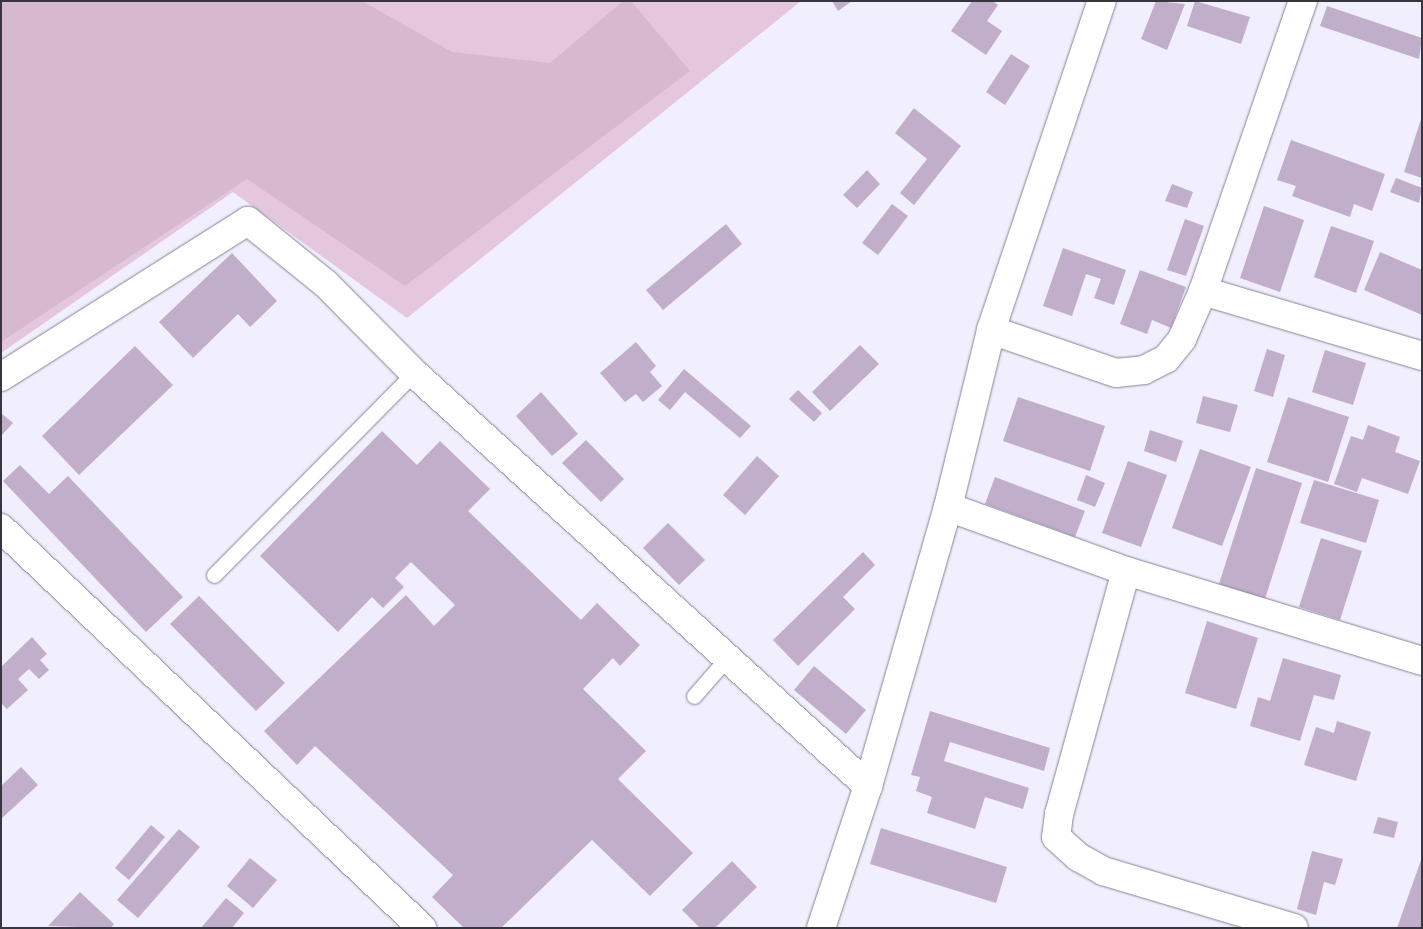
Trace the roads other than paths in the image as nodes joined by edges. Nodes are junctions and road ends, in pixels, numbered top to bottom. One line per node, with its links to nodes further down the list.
1 (1102, 1): 4 (street)
2 (1303, 1): 3 (street)
3 (1203, 291): 4 (street); 5 (street)
4 (991, 330): 8 (street)
5 (1422, 356)
6 (414, 373): 7 (street); 11 (lane); 12 (street)
7 (1, 377)
8 (948, 507): 10 (street); 15 (street)
9 (1, 528): 16 (street)
10 (1126, 571): 13 (street); 18 (street)
11 (214, 575)
12 (728, 658): 14 (lane); 15 (street)
13 (1422, 661)
14 (694, 696)
15 (868, 786): 17 (street)
16 (422, 928)
17 (821, 928)
18 (1294, 928)

